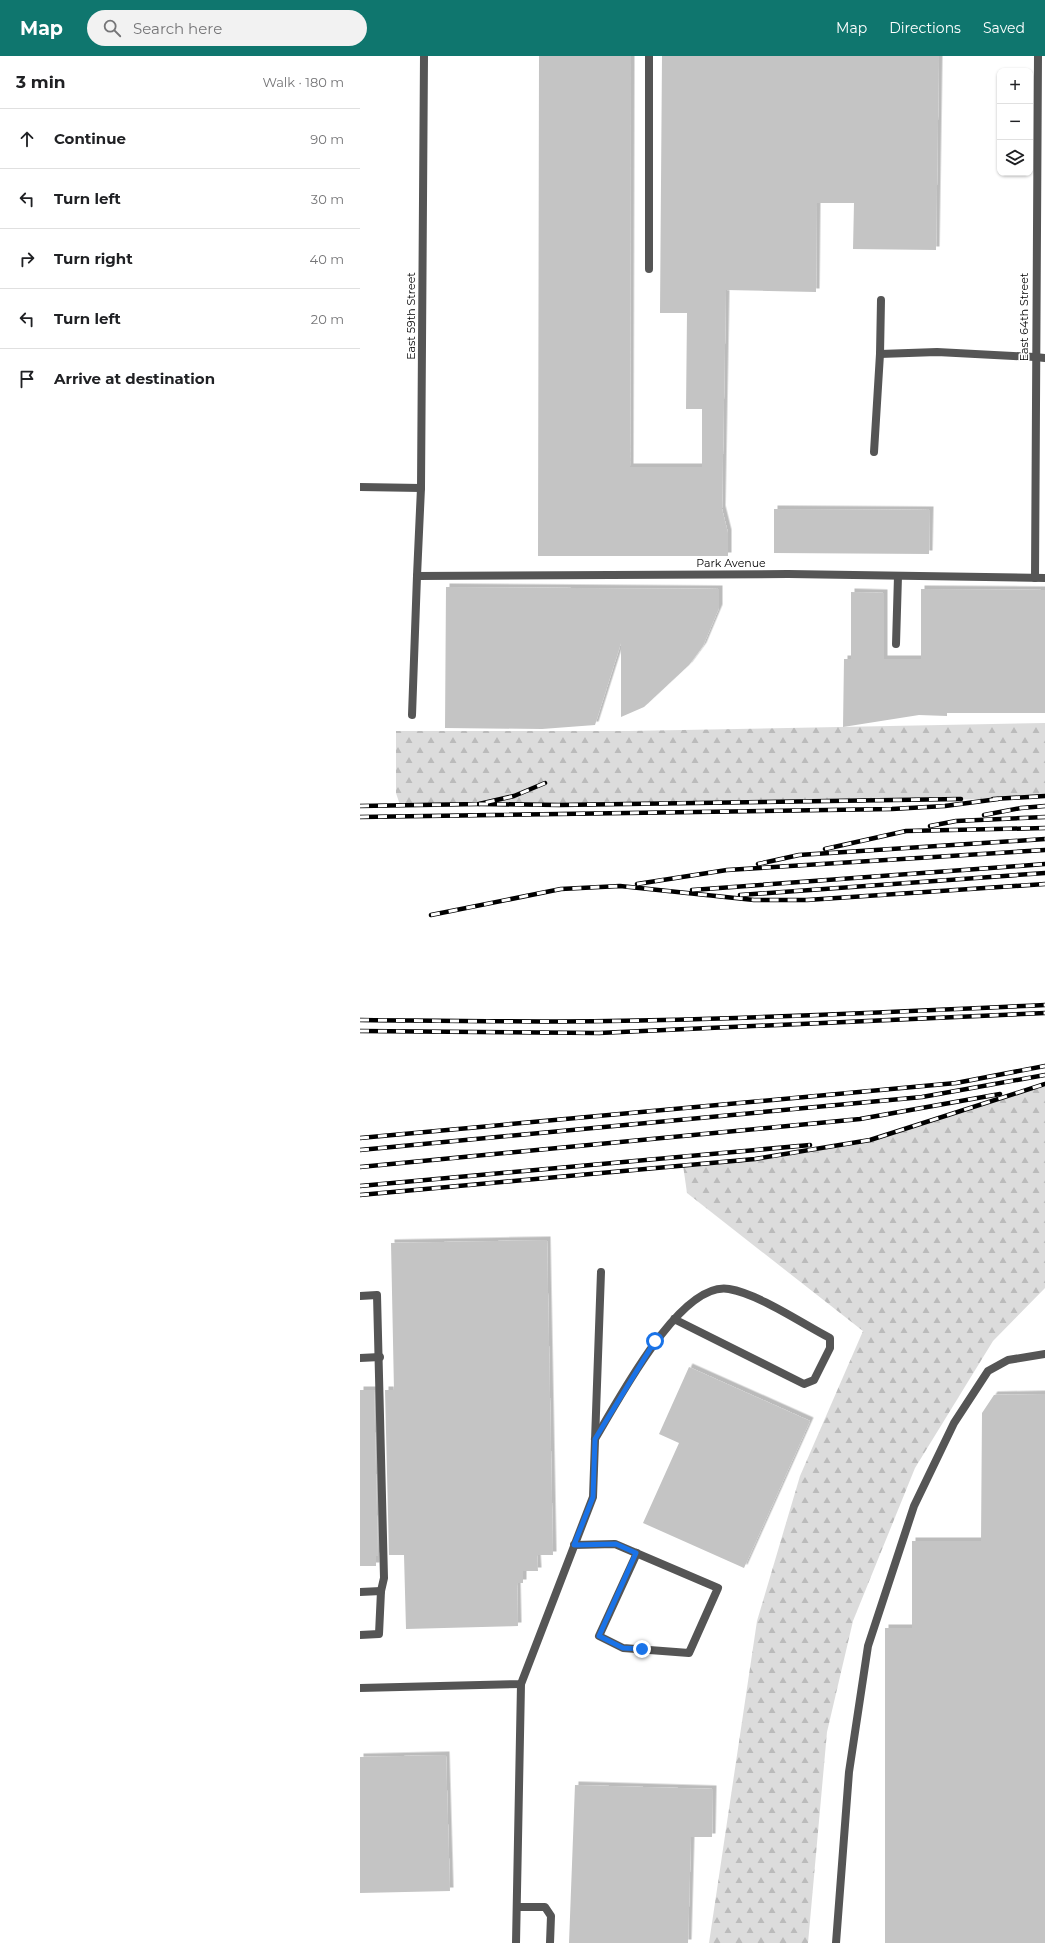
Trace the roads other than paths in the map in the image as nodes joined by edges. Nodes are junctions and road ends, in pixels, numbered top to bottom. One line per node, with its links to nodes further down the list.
1 (424, 56): 11 (street, East 59th Street)
2 (649, 56): 4 (street)
3 (1038, 56): 7 (street, East 64th Street)
4 (649, 268)
5 (881, 300): 6 (street)
6 (880, 354): 7 (street); 9 (street)
7 (1035, 357): 8 (street); 14 (street, East 64th Street)
8 (1045, 358)
9 (874, 452)
10 (360, 487): 11 (street)
11 (421, 488): 12 (street, East 59th Street)
12 (417, 576): 13 (street, Park Avenue); 17 (street, East 59th Street)
13 (898, 576): 14 (street, Park Avenue); 16 (street)
14 (1035, 578): 15 (street, Park Avenue)
15 (1045, 578)
16 (896, 644)
17 (412, 715)
18 (601, 1272): 24 (street)
19 (360, 1296): 22 (street)
20 (674, 1319): 20 (street); 24 (street)
21 (1045, 1354): 35 (street)
22 (380, 1357): 23 (street); 27 (street)
23 (360, 1358)
24 (595, 1439): 25 (street)
25 (574, 1545): 26 (street); 30 (street)
26 (636, 1553): 26 (street)
27 (381, 1591): 28 (street); 29 (street)
28 (360, 1592)
29 (360, 1635)
30 (520, 1684): 31 (street); 32 (street)
31 (360, 1688)
32 (517, 1907): 33 (street); 34 (street)
33 (516, 1943)
34 (550, 1943)
35 (836, 1943)

